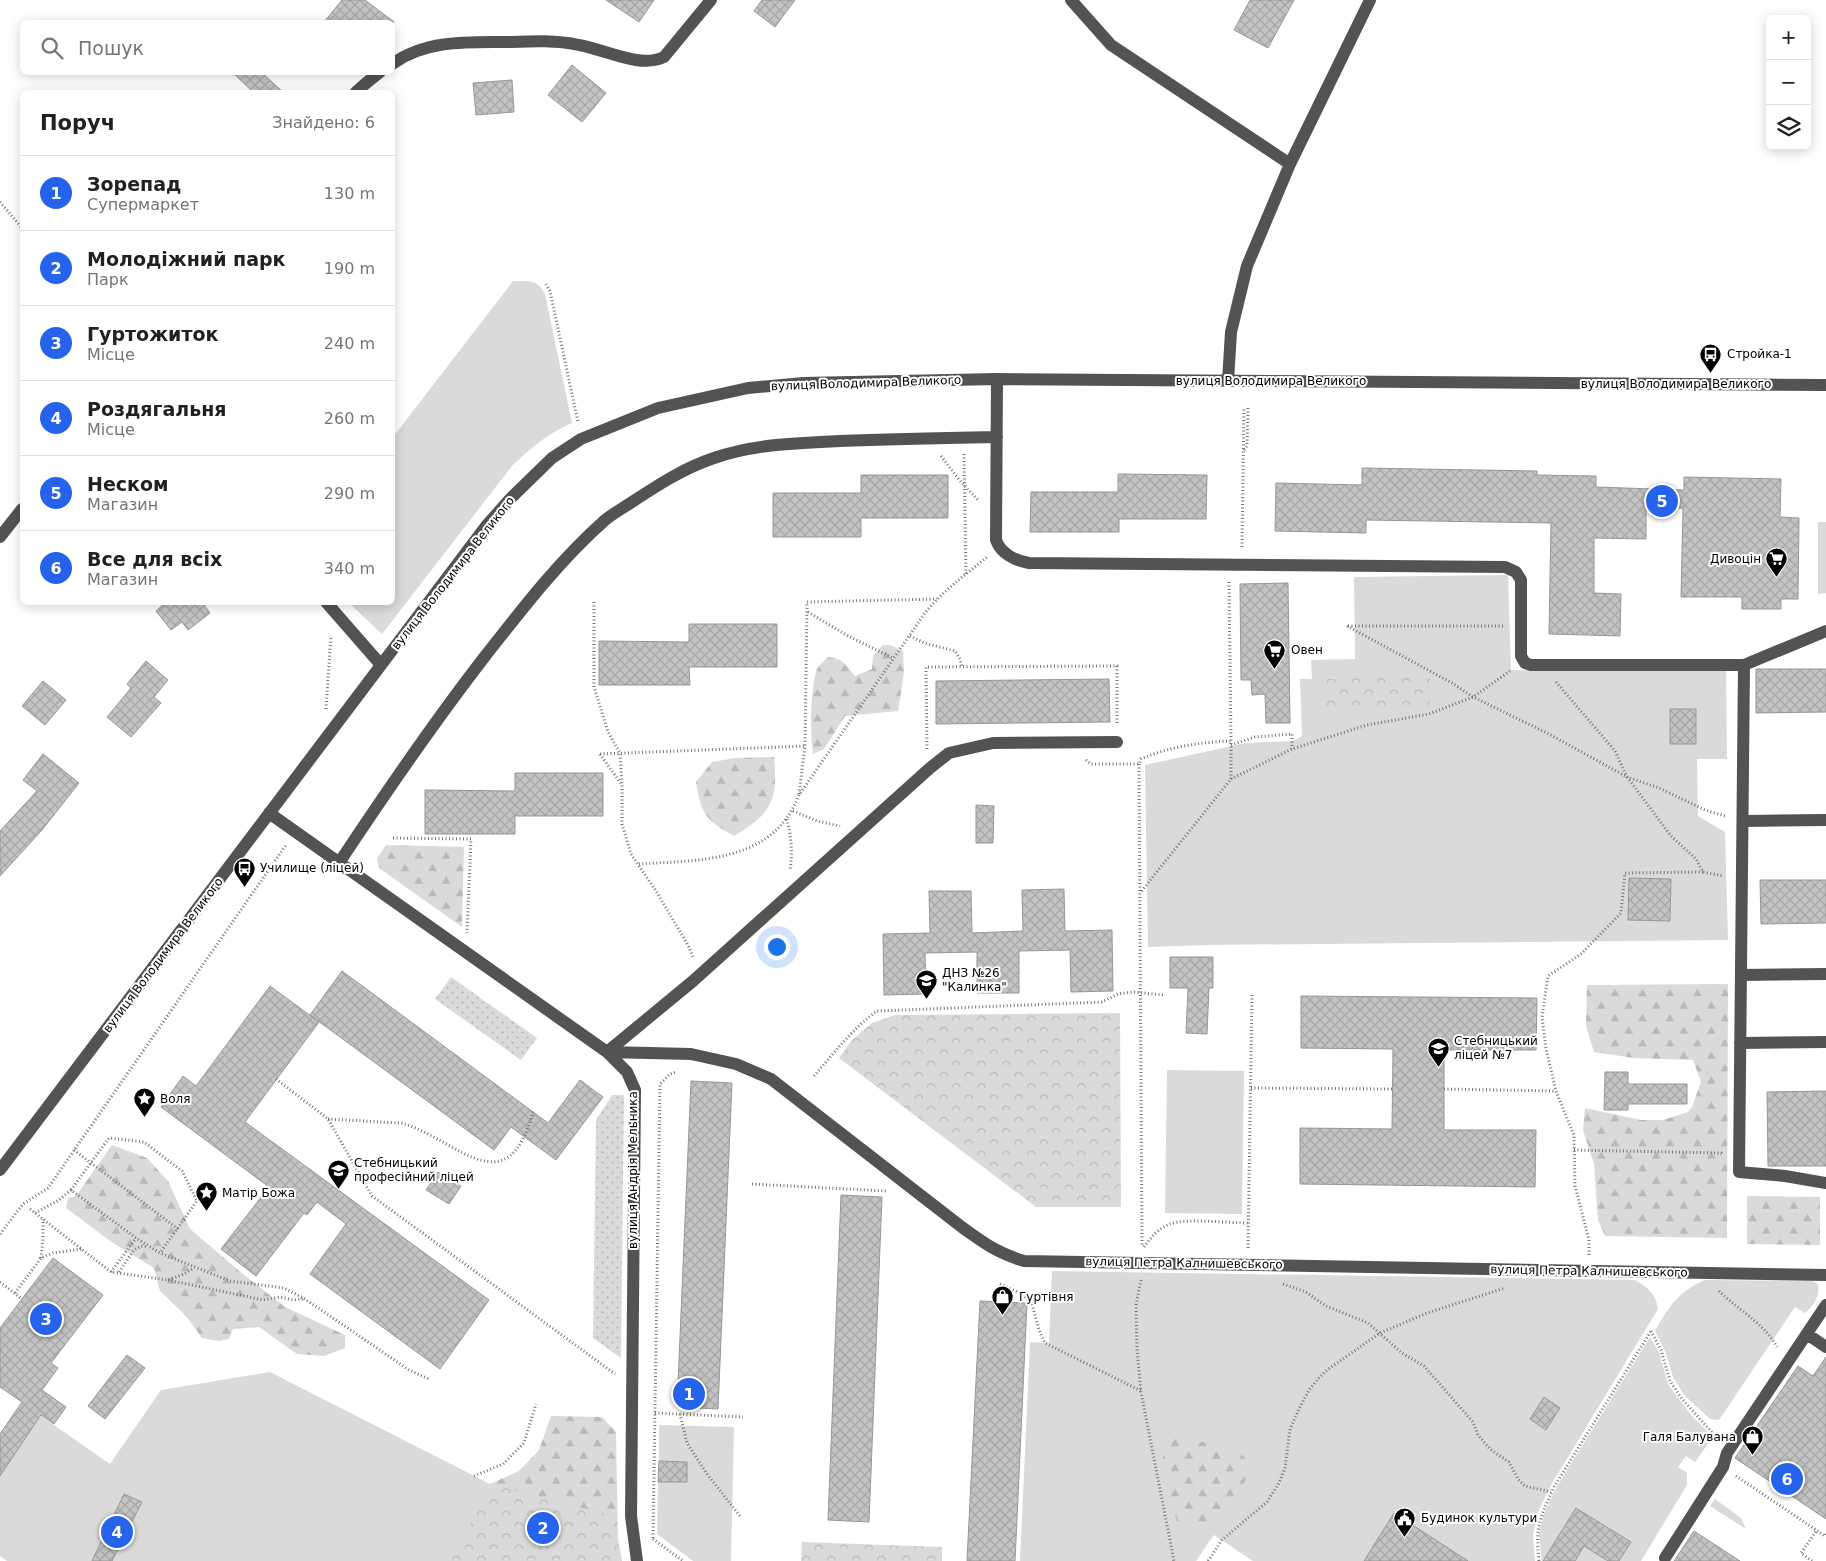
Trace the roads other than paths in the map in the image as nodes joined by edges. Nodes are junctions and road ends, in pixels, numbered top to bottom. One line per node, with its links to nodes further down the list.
1 (711, 0): 4 (street)
2 (1072, 0): 7 (street)
3 (1370, 0): 7 (street)
4 (395, 63)
5 (376, 75): 6 (street)
6 (358, 90)
7 (1290, 164): 9 (street)
8 (997, 380): 9 (street, вулиця Володимира Великого); 11 (street); 16 (street, вулиця Володимира Великого)
9 (1228, 381): 10 (street, вулиця Володимира Великого)
10 (1826, 385)
11 (997, 438): 17 (street); 22 (street)
12 (20, 511): 13 (street)
13 (0, 536)
14 (329, 605): 16 (street)
15 (1826, 631): 17 (street)
16 (381, 665): 19 (street, вулиця Володимира Великого)
17 (1744, 665): 21 (street)
18 (1117, 742): 27 (street)
19 (270, 813): 22 (street, вулиця Андрія Мельника); 28 (street, вулиця Володимира Великого)
20 (1826, 820): 21 (street)
21 (1743, 821): 24 (street)
22 (339, 863): 27 (street, вулиця Андрія Мельника)
23 (1826, 974): 24 (street)
24 (1741, 975): 26 (street)
25 (1826, 1042): 26 (street)
26 (1740, 1043): 29 (street)
27 (607, 1052): 30 (street, вулиця Петра Калнишевського); 35 (street, вулиця Андрія Мельника)
28 (3, 1161)
29 (1826, 1183)
30 (1826, 1275)
31 (1826, 1305): 32 (street)
32 (1807, 1334): 33 (street); 34 (street)
33 (1826, 1347)
34 (1665, 1558)
35 (637, 1561)

